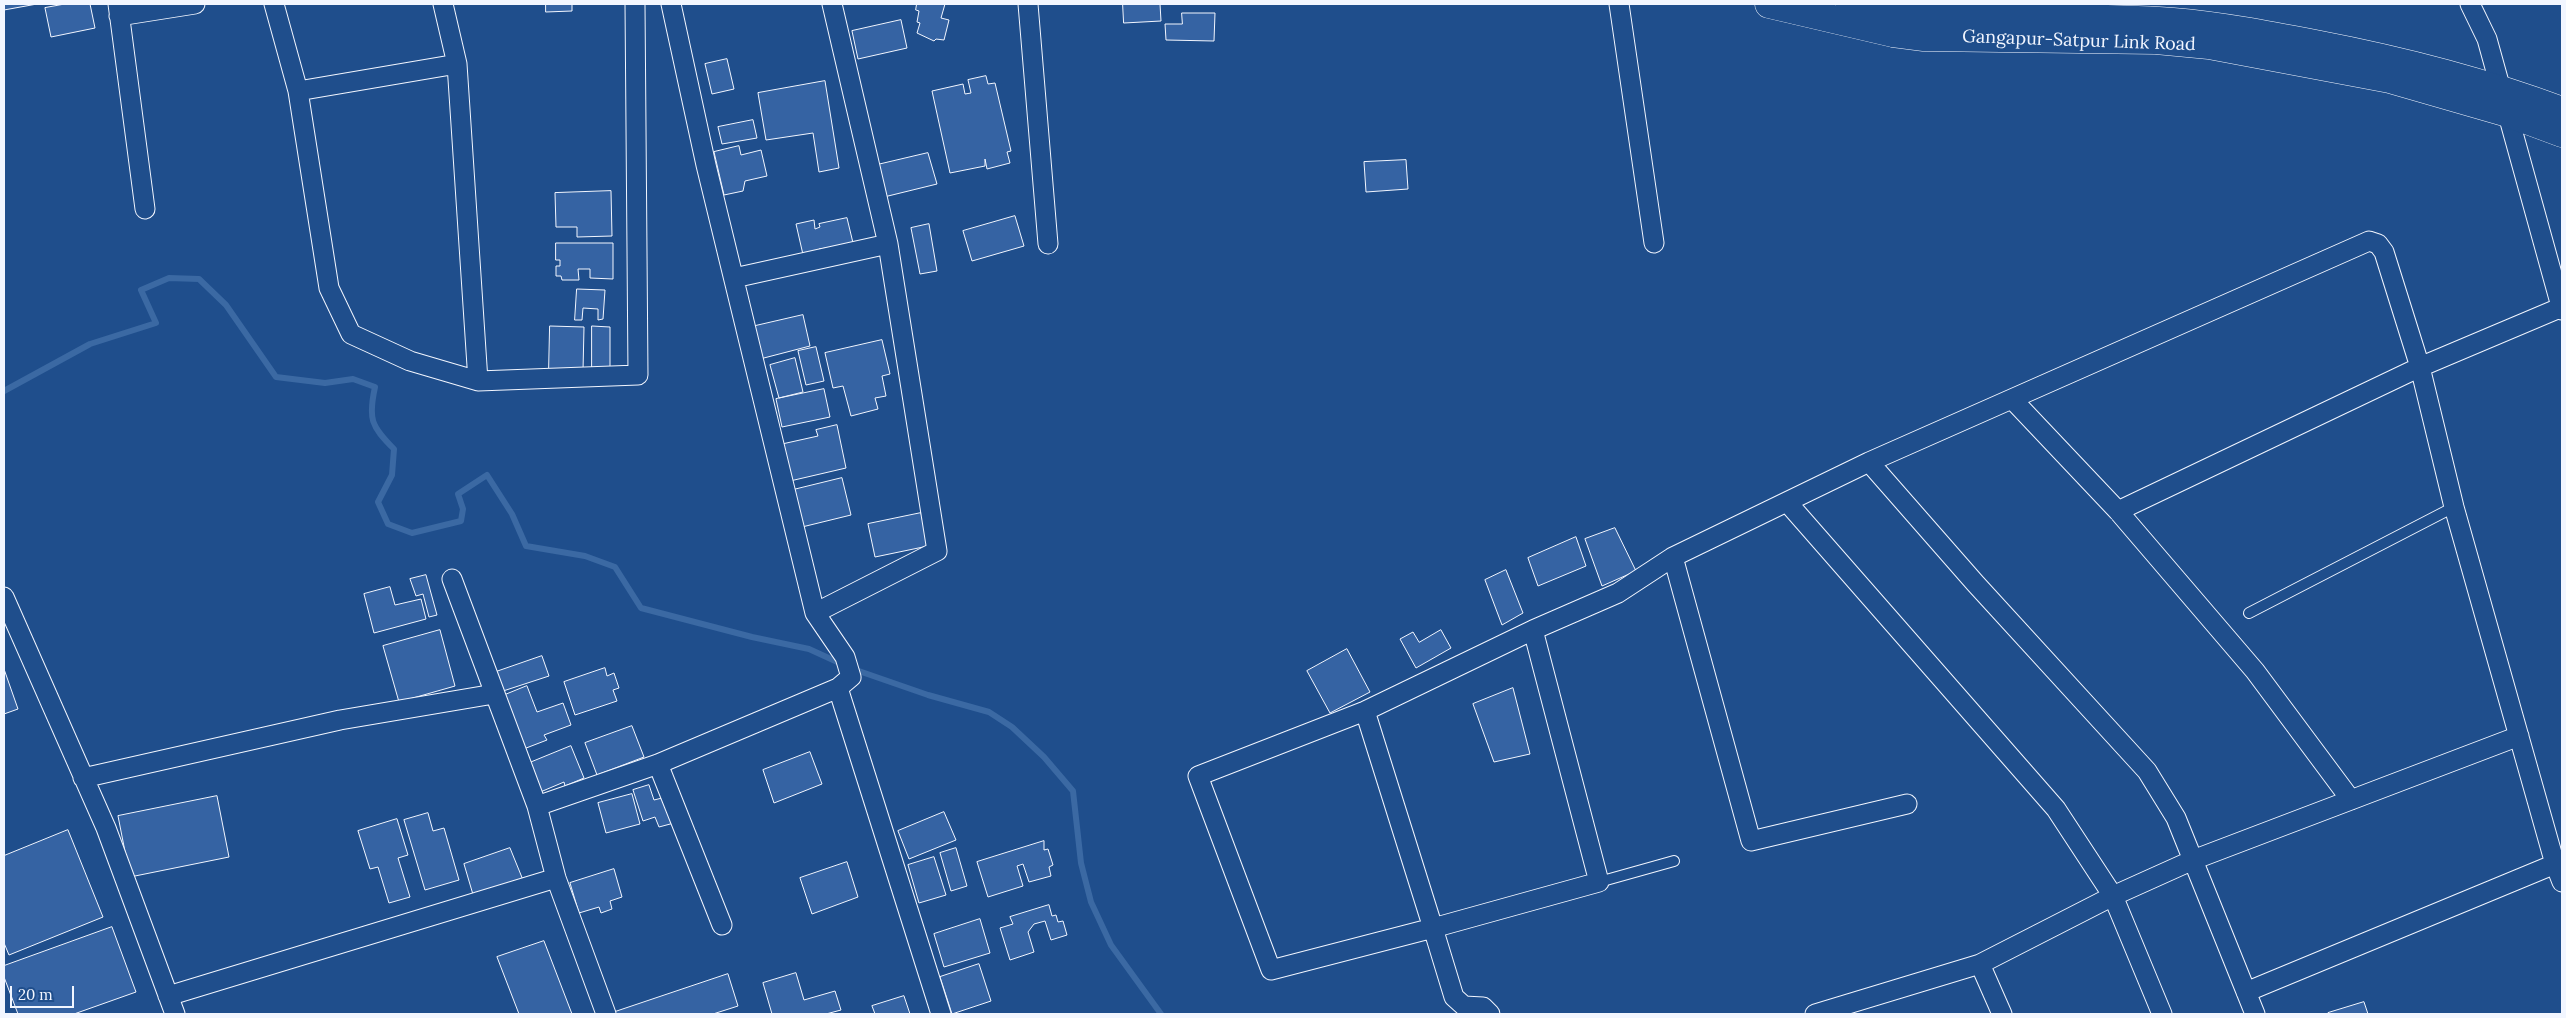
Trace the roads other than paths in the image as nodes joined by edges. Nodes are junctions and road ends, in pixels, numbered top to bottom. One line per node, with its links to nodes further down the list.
1 (195, 4): 12 (street)
2 (274, 4): 15 (street)
3 (443, 4): 14 (street)
4 (635, 4): 26 (street)
5 (671, 4): 23 (street)
6 (832, 4): 21 (street)
7 (1028, 4): 22 (street)
8 (1619, 4): 20 (street)
9 (1769, 4): 16 (main road, Gangapur-Satpur Link Road)
10 (1850, 4): 13 (main road, Gangapur-Satpur Link Road)
11 (2470, 4): 16 (street)
12 (119, 10): 19 (street)
13 (1938, 10): 16 (main road, Gangapur-Satpur Link Road)
14 (456, 64): 15 (street); 26 (street)
15 (298, 91): 26 (street)
16 (2505, 101): 17 (main road, Gangapur-Satpur Link Road); 18 (main road, Gangapur-Satpur Link Road); 24 (street)
17 (2562, 111)
18 (2562, 133)
19 (145, 208)
20 (1654, 243)
21 (888, 244): 23 (street); 35 (street)
22 (1048, 244)
23 (734, 278): 35 (street)
24 (2562, 308): 25 (street)
25 (2420, 367): 27 (street); 30 (street); 31 (street)
26 (478, 380)
27 (2012, 400): 28 (street); 31 (street)
28 (1869, 462): 29 (street); 47 (street)
29 (1787, 502): 32 (street); 53 (street)
30 (2454, 508): 36 (lane); 41 (street)
31 (2118, 511): 44 (street)
32 (1673, 558): 37 (street); 45 (street)
33 (452, 579): 39 (street)
34 (4, 597): 43 (street)
35 (815, 613): 38 (street)
36 (2250, 613)
37 (1533, 630): 40 (street); 51 (street)
38 (845, 682): 42 (street); 61 (street)
39 (494, 694): 43 (street); 46 (street)
40 (1365, 711): 55 (street); 55 (street)
41 (2519, 736): 44 (street); 49 (street)
42 (658, 764): 46 (street); 54 (street)
43 (83, 778): 58 (street)
44 (2351, 800): 47 (street)
45 (1907, 804)
46 (537, 806): 50 (street)
47 (2193, 860): 53 (street); 57 (street)
48 (1674, 861): 51 (lane)
49 (2555, 864): 52 (street); 57 (street)
50 (556, 878): 58 (street); 60 (street)
51 (1599, 882): 55 (street)
52 (2562, 882)
53 (2114, 896): 56 (street); 65 (street)
54 (722, 925)
55 (1432, 928): 62 (street)
56 (1980, 964): 63 (street); 64 (street)
57 (2246, 992): 66 (street)
58 (168, 996): 59 (street)
59 (175, 1014)
60 (606, 1014)
61 (941, 1014)
62 (1490, 1014)
63 (1815, 1014)
64 (2002, 1014)
65 (2162, 1014)
66 (2255, 1014)

